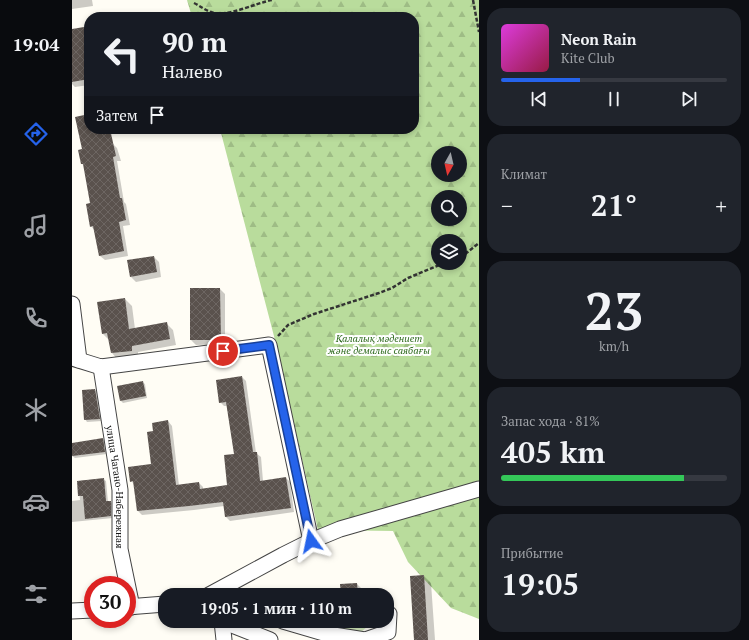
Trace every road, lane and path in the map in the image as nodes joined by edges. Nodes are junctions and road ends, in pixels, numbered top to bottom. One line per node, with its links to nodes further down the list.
1 (272, 0): 3 (path)
2 (473, 0): 7 (path)
3 (263, 1): 6 (path)
4 (194, 3): 5 (path)
5 (210, 12)
6 (232, 12)
7 (479, 32)
8 (479, 243): 9 (path)
9 (467, 252)
10 (431, 268): 12 (path)
11 (72, 304): 13 (street)
12 (269, 345): 14 (street); 16 (street)
13 (75, 359): 14 (street)
14 (101, 367): 17 (street, улица Чагано-Набережная)
15 (479, 489): 16 (street)
16 (311, 541): 18 (street)
17 (125, 576)
18 (222, 588)
19 (158, 605): 20 (street)
20 (136, 606)
21 (84, 610): 22 (street)
22 (72, 611)
23 (223, 628): 27 (street)
24 (240, 628): 28 (street)
25 (307, 628): 26 (street)
26 (388, 628)
27 (224, 640)
28 (270, 640)

